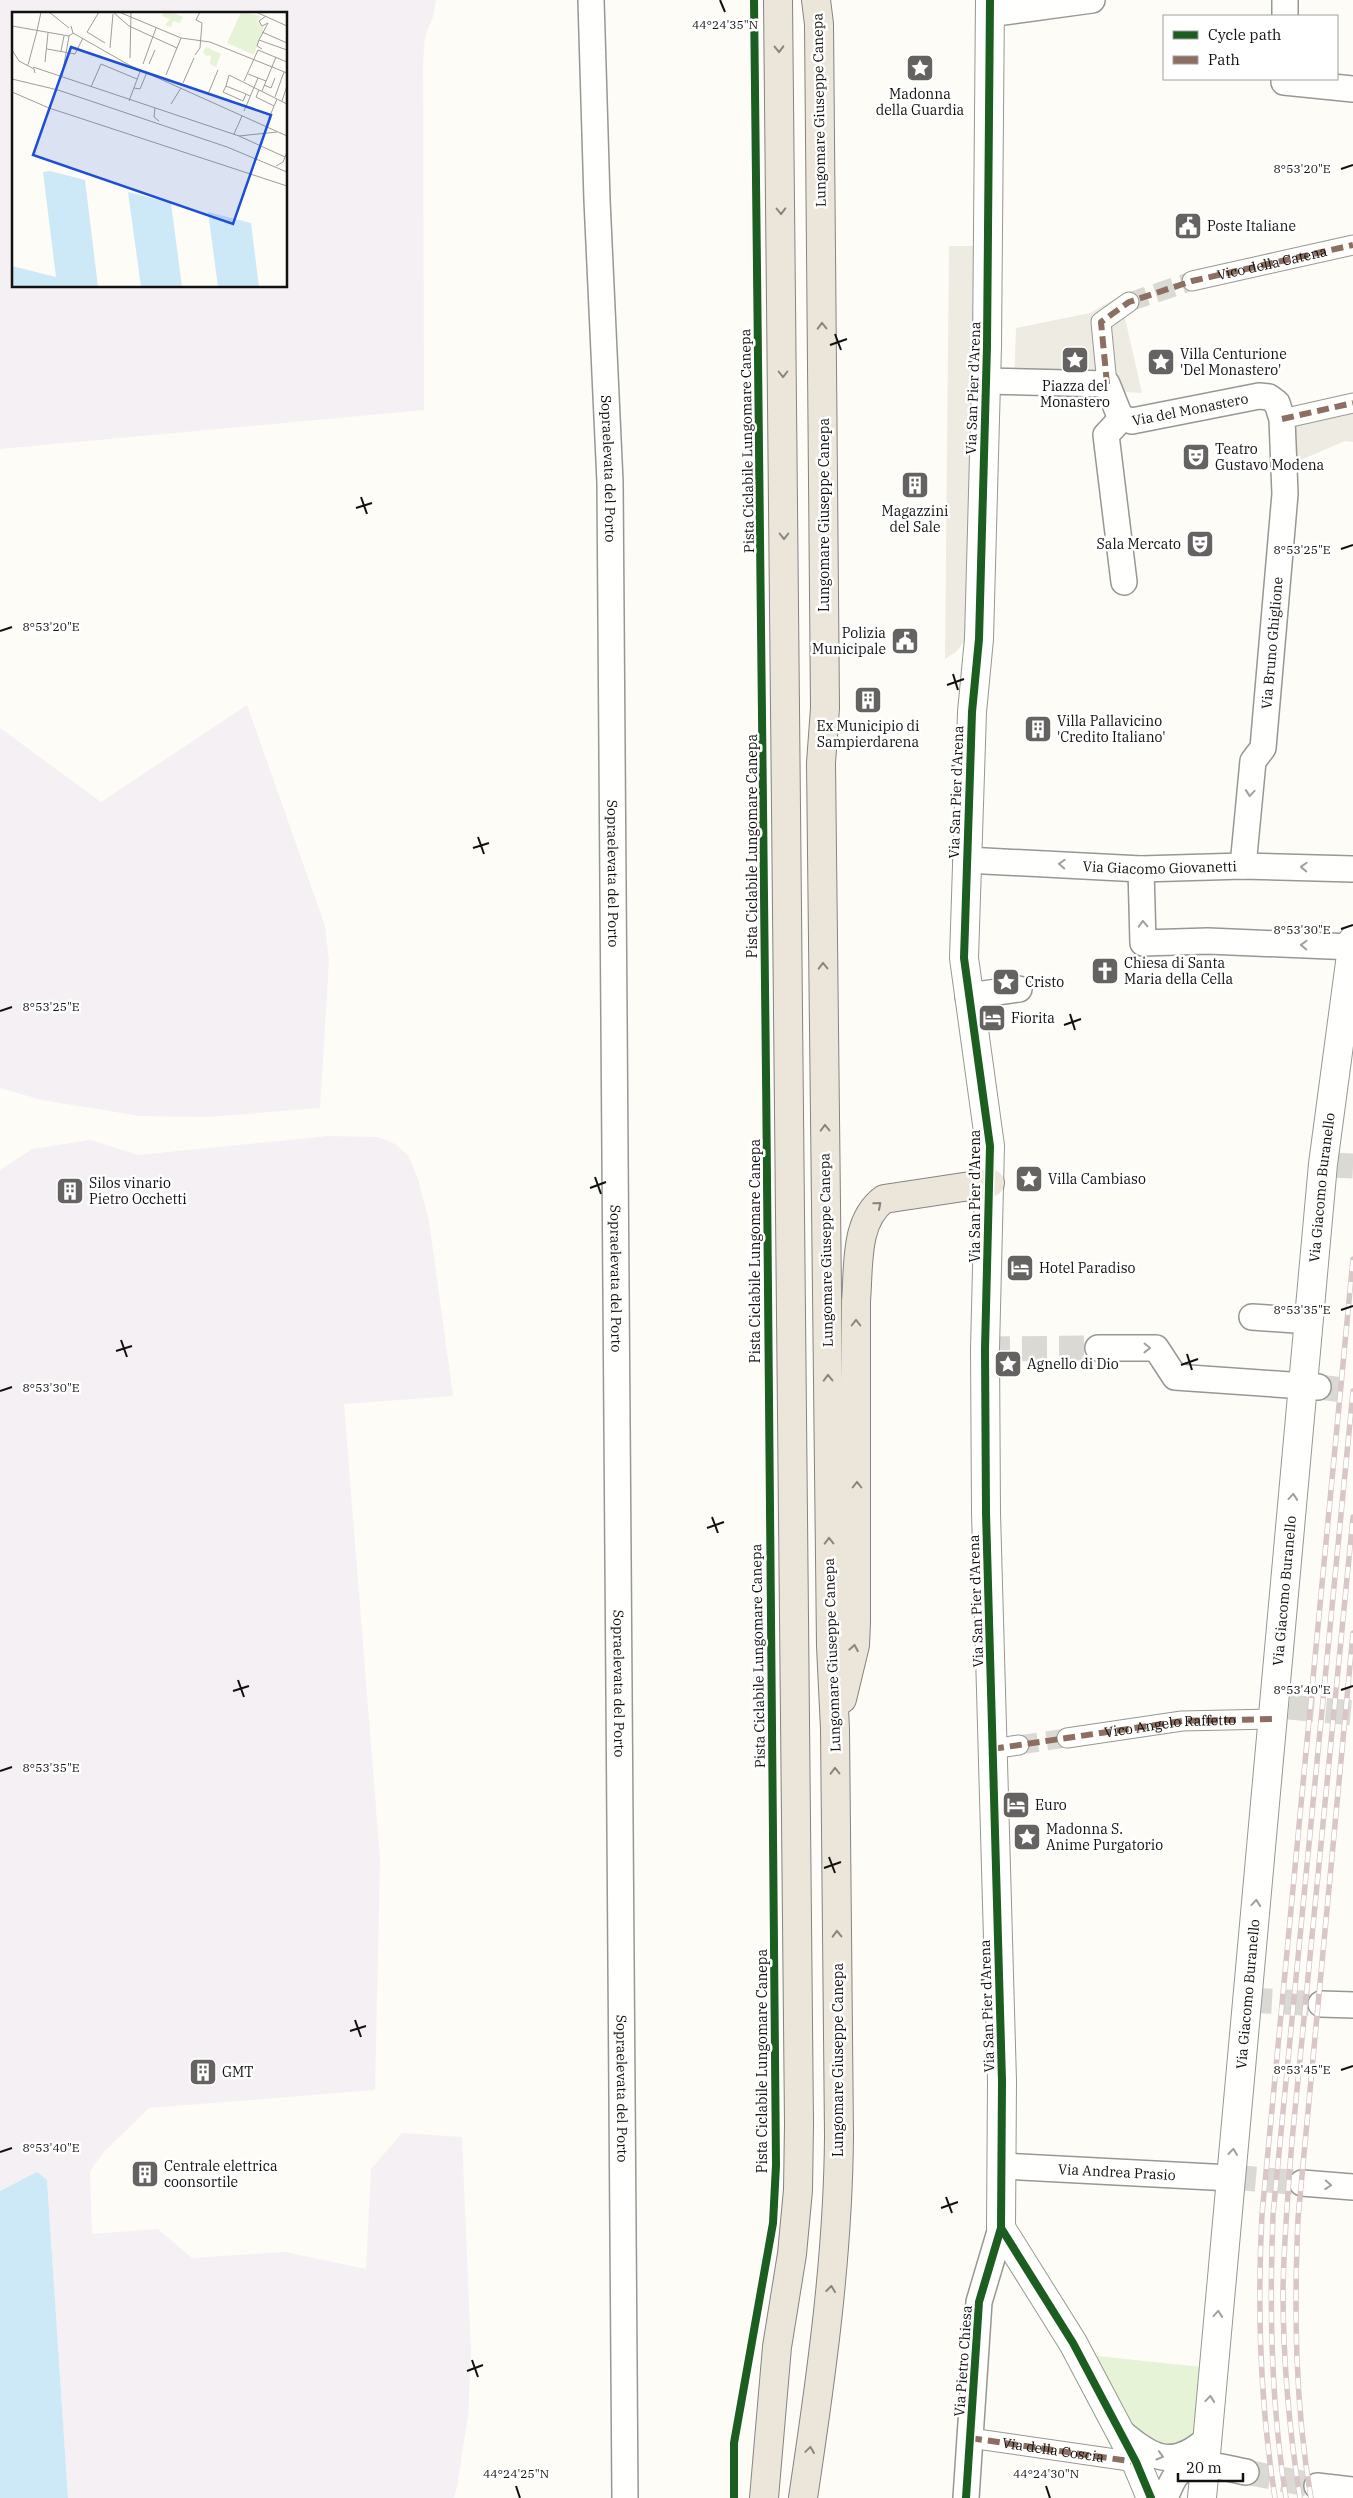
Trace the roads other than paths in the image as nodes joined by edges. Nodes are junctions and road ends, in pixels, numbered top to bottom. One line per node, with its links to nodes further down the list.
1 (591, 0): 51 (street, Sopraelevata del Porto)
2 (778, 0): 52 (highway, one-way to 52)
3 (1092, 0): 5 (street)
4 (1285, 0): 7 (street)
5 (990, 7): 13 (street, Via San Pier d'Arena)
6 (820, 8): 33 (highway, Lungomare Giuseppe Canepa, one-way to 6)
7 (1285, 15)
8 (1284, 80): 9 (street)
9 (1353, 89)
10 (1353, 245): 11 (street, Vico della Catena)
11 (1192, 281)
12 (1129, 302): 14 (street)
13 (985, 381): 14 (street); 19 (street, Via San Pier d'Arena)
14 (1106, 384): 16 (street, Via del Monastero)
15 (1353, 403): 17 (street)
16 (1122, 418): 17 (street, Via del Monastero); 18 (street)
17 (1282, 419): 20 (street, Via Bruno Ghiglione, one-way to 20)
18 (1124, 582)
19 (966, 860): 21 (street, Via Giacomo Giovanetti, one-way to 19); 26 (street, Via San Pier d'Arena)
20 (1243, 866): 21 (street, Via Giacomo Giovanetti); 22 (street, Via Giacomo Giovanetti, one-way to 20)
21 (1140, 869): 24 (street, one-way to 21)
22 (1353, 869)
23 (1353, 940): 24 (street, Via Giacomo Buranello)
24 (1353, 947): 29 (street, Via Giacomo Buranello)
25 (1019, 989): 26 (street)
26 (968, 996): 27 (street, Via San Pier d'Arena)
27 (990, 1183): 33 (highway, one-way to 27); 36 (street, Via San Pier d'Arena)
28 (1252, 1317): 29 (street)
29 (1309, 1321): 31 (street, Via Giacomo Buranello)
30 (1098, 1348): 31 (street, one-way to 31)
31 (1310, 1387): 32 (street, Via Giacomo Buranello, one-way to 31)
32 (1279, 1711): 34 (street, Vico Angelo Raffetto); 40 (street, Via Giacomo Buranello, one-way to 32)
33 (835, 1729): 53 (highway, Lungomare Giuseppe Canepa, one-way to 33)
34 (1066, 1738)
35 (1019, 1745): 36 (street)
36 (992, 1749): 39 (street, Via San Pier d'Arena)
37 (1321, 2004): 38 (street)
38 (1353, 2005)
39 (1002, 2166): 40 (street, Via Andrea Prasio); 43 (street, Via San Pier d'Arena)
40 (1231, 2178): 46 (street, Via Giacomo Buranello, one-way to 40)
41 (1302, 2183): 42 (street, one-way to 42)
42 (1353, 2187)
43 (1001, 2228): 44 (street); 45 (street, Via Pietro Chiesa)
44 (1120, 2431): 46 (street, one-way to 46); 47 (street)
45 (970, 2438): 47 (street, Via della Coscia); 54 (street, Via Pietro Chiesa)
46 (1206, 2452): 48 (street); 56 (street); 57 (street, Via Giacomo Buranello)
47 (1136, 2462): 55 (street)
48 (1246, 2472)
49 (1317, 2486): 50 (street)
50 (1353, 2490)
51 (625, 2498)
52 (764, 2498)
53 (803, 2498)
54 (966, 2498)
55 (1150, 2498)
56 (1165, 2498)
57 (1202, 2498)

